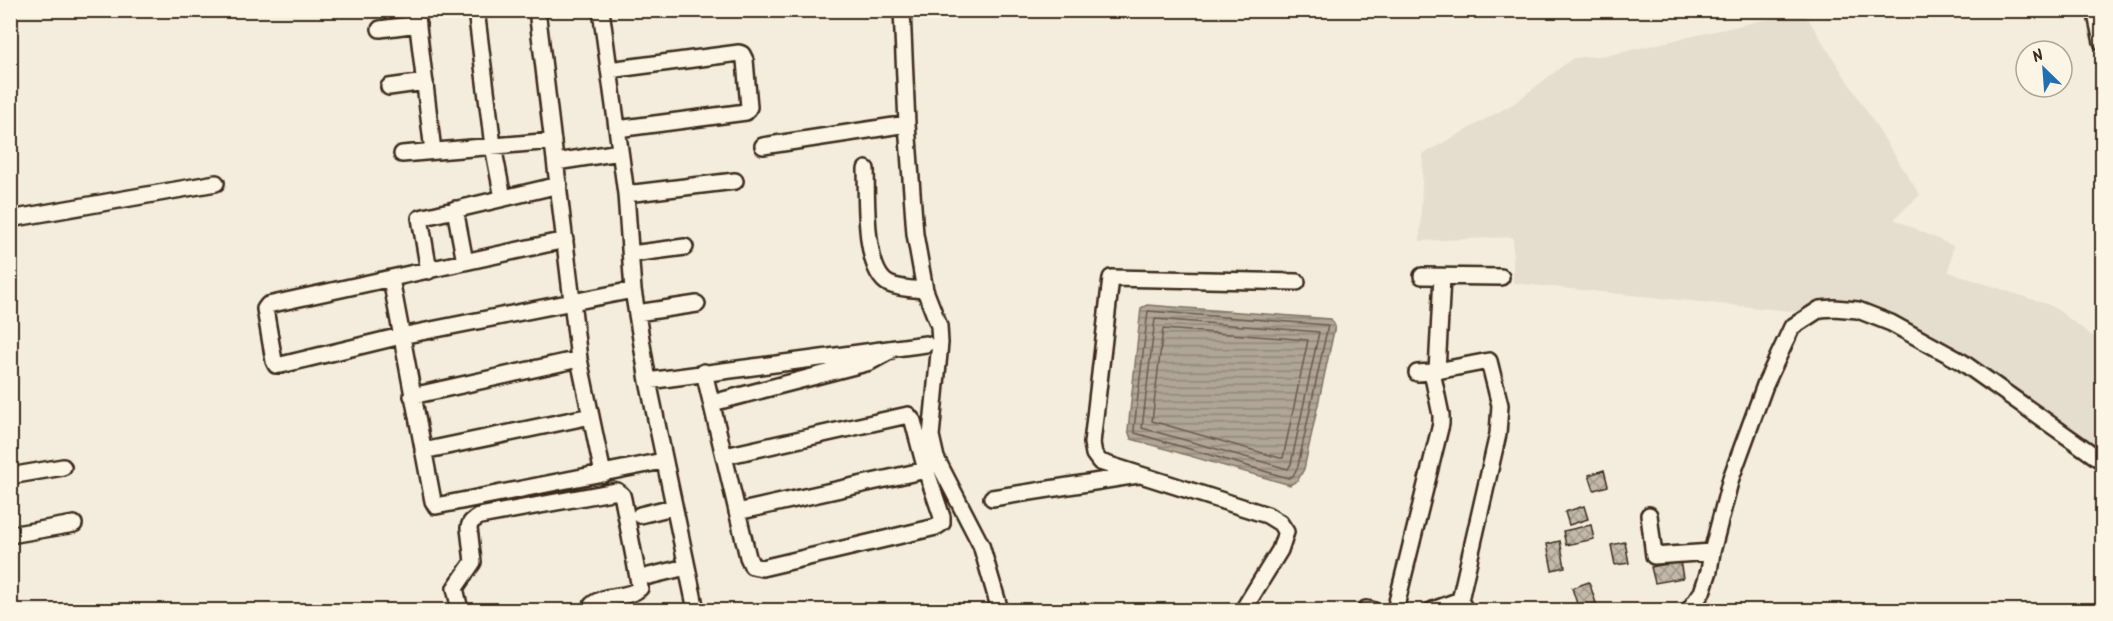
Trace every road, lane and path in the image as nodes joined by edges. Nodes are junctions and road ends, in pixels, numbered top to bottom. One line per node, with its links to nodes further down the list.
1 (476, 10): 15 (street)
2 (537, 10): 14 (street)
3 (601, 10): 9 (street)
4 (902, 10): 12 (street)
5 (2095, 10): 8 (street)
6 (417, 17): 7 (street); 10 (street)
7 (381, 29)
8 (2103, 42)
9 (609, 70): 13 (street); 13 (street)
10 (425, 82): 11 (street); 17 (street)
11 (388, 87)
12 (906, 124): 16 (street); 40 (street)
13 (617, 129): 18 (street)
14 (553, 141): 15 (street); 20 (street)
15 (493, 146): 17 (street); 26 (street)
16 (763, 146)
17 (433, 152): 19 (street)
18 (620, 152): 20 (street); 25 (street)
19 (402, 154)
20 (556, 162): 24 (street)
21 (866, 169): 40 (street)
22 (735, 181): 25 (street)
23 (216, 183): 28 (street)
24 (559, 185): 26 (street); 29 (street)
25 (626, 194): 31 (street)
26 (503, 198): 27 (street)
27 (455, 209): 32 (street); 33 (street)
28 (10, 219)
29 (566, 240): 32 (street); 41 (street)
30 (685, 247): 31 (street)
31 (631, 254): 39 (street)
32 (465, 262): 33 (street)
33 (429, 271): 37 (street)
34 (1422, 276): 35 (street)
35 (1442, 277): 36 (street); 49 (street)
36 (1502, 277)
37 (391, 279): 44 (street); 44 (street)
38 (1298, 282): 61 (street)
39 (633, 290): 41 (street); 43 (street)
40 (925, 290): 77 (street)
41 (571, 302): 44 (street); 47 (street)
42 (698, 304): 43 (street)
43 (637, 313): 50 (street)
44 (401, 336): 51 (street)
45 (926, 344): 46 (street)
46 (894, 347): 48 (street); 52 (street)
47 (579, 359): 51 (street); 53 (street)
48 (704, 372): 50 (street); 52 (street)
49 (1429, 372): 73 (street); 79 (street)
50 (648, 381): 56 (street)
51 (412, 396): 54 (street)
52 (712, 403): 55 (street)
53 (591, 416): 54 (street); 60 (street)
54 (423, 451): 60 (street)
55 (725, 456): 59 (street); 65 (street)
56 (663, 461): 60 (street); 64 (street)
57 (2103, 461): 70 (street)
58 (63, 467): 62 (street)
59 (926, 470): 65 (street); 65 (street)
60 (603, 474)
61 (1141, 475): 63 (street); 78 (street)
62 (10, 476)
63 (992, 498)
64 (673, 507): 66 (street); 71 (street)
65 (737, 512)
66 (640, 515)
67 (1649, 515): 70 (street)
68 (74, 524): 69 (street)
69 (10, 535)
70 (1712, 552): 81 (street)
71 (687, 567): 72 (street); 76 (street)
72 (649, 576)
73 (1464, 607): 80 (street)
74 (460, 610): 75 (street)
75 (592, 610)
76 (696, 610)
77 (1000, 610)
78 (1243, 610)
79 (1395, 610)
80 (1433, 610)
81 (1689, 610)

